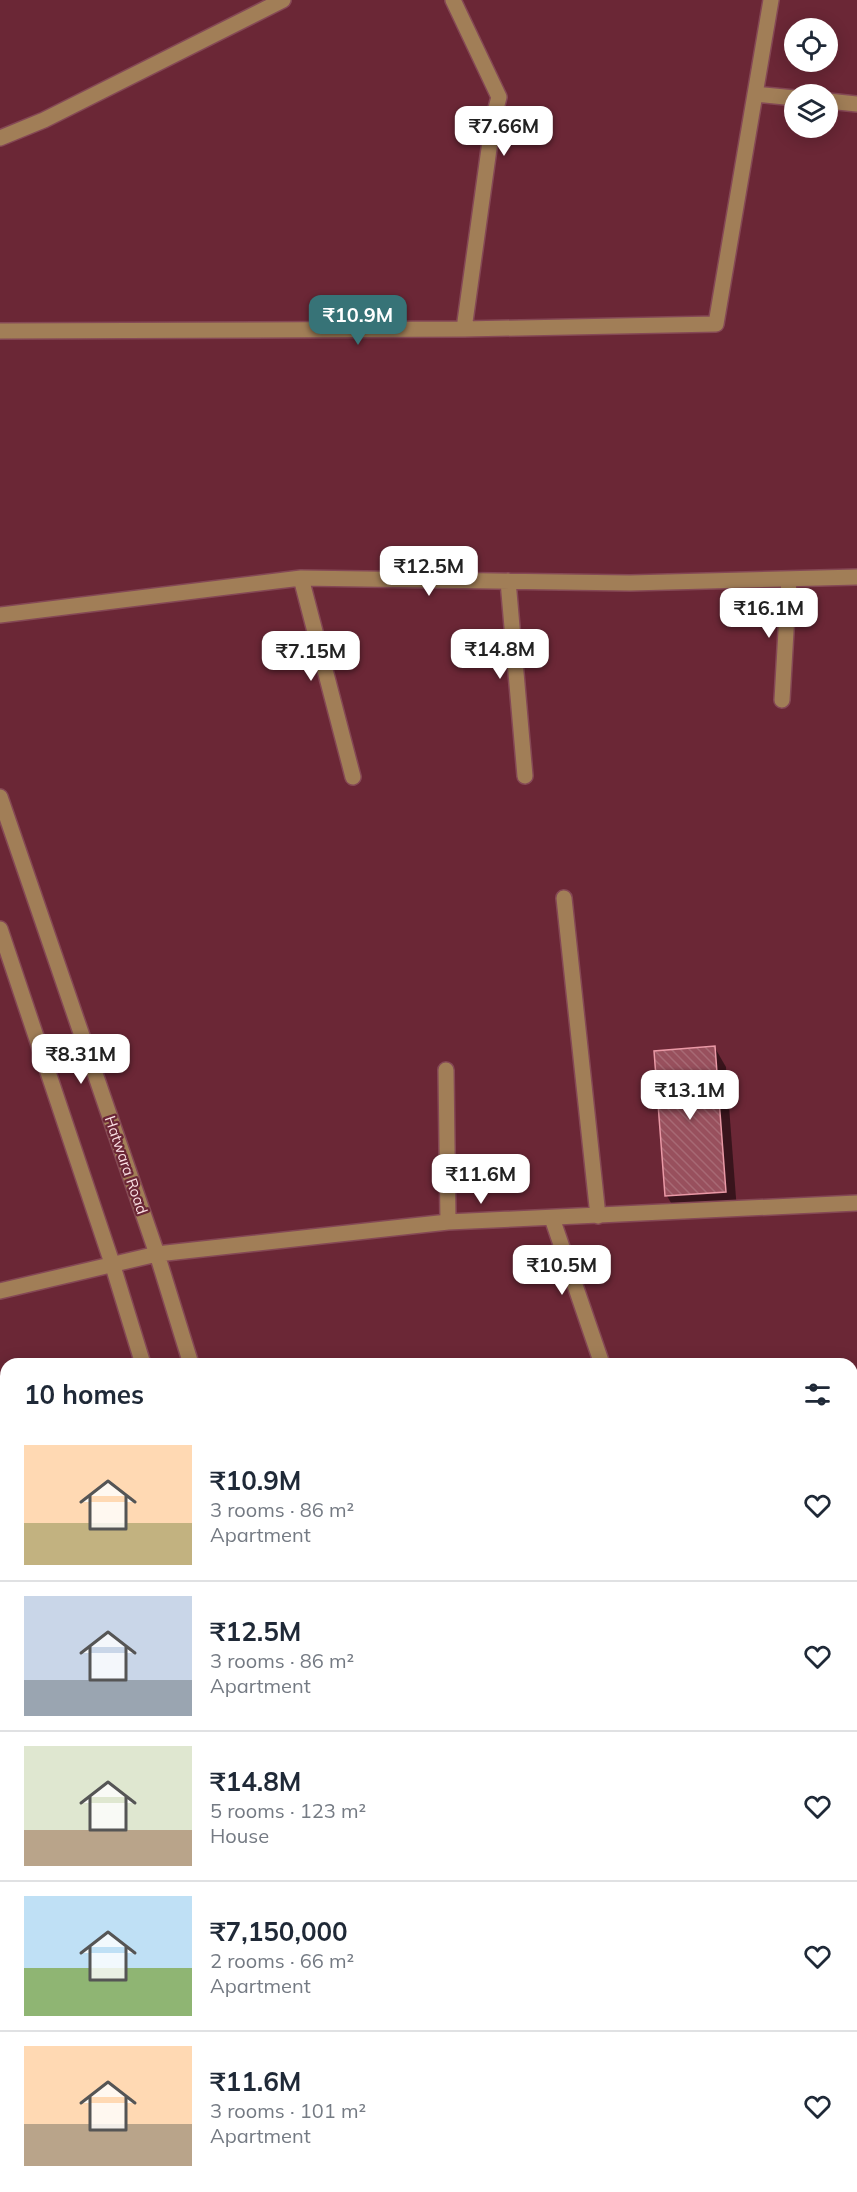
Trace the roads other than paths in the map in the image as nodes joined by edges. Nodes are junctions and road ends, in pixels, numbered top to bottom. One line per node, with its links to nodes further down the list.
1 (283, 0): 8 (street)
2 (453, 0): 9 (street)
3 (771, 0): 4 (street)
4 (755, 94): 5 (street); 9 (street)
5 (784, 97)
6 (838, 102): 7 (street)
7 (857, 104)
8 (0, 138)
9 (464, 329): 10 (street)
10 (0, 331)
11 (857, 577): 13 (street)
12 (301, 578): 14 (street); 15 (street); 18 (street)
13 (789, 579): 14 (street); 16 (street)
14 (508, 582): 17 (street)
15 (0, 615)
16 (782, 700)
17 (525, 776)
18 (353, 777)
19 (0, 797): 27 (street, Hatwara Road)
20 (564, 898): 24 (street)
21 (0, 929): 28 (street)
22 (446, 1070): 26 (street)
23 (857, 1203): 24 (street)
24 (598, 1216): 25 (street)
25 (552, 1218): 26 (street); 32 (street)
26 (448, 1222): 27 (street)
27 (157, 1254): 28 (street); 31 (street, Hatwara Road)
28 (112, 1263): 29 (street); 30 (street)
29 (0, 1290)
30 (141, 1358)
31 (189, 1358)
32 (600, 1358)

